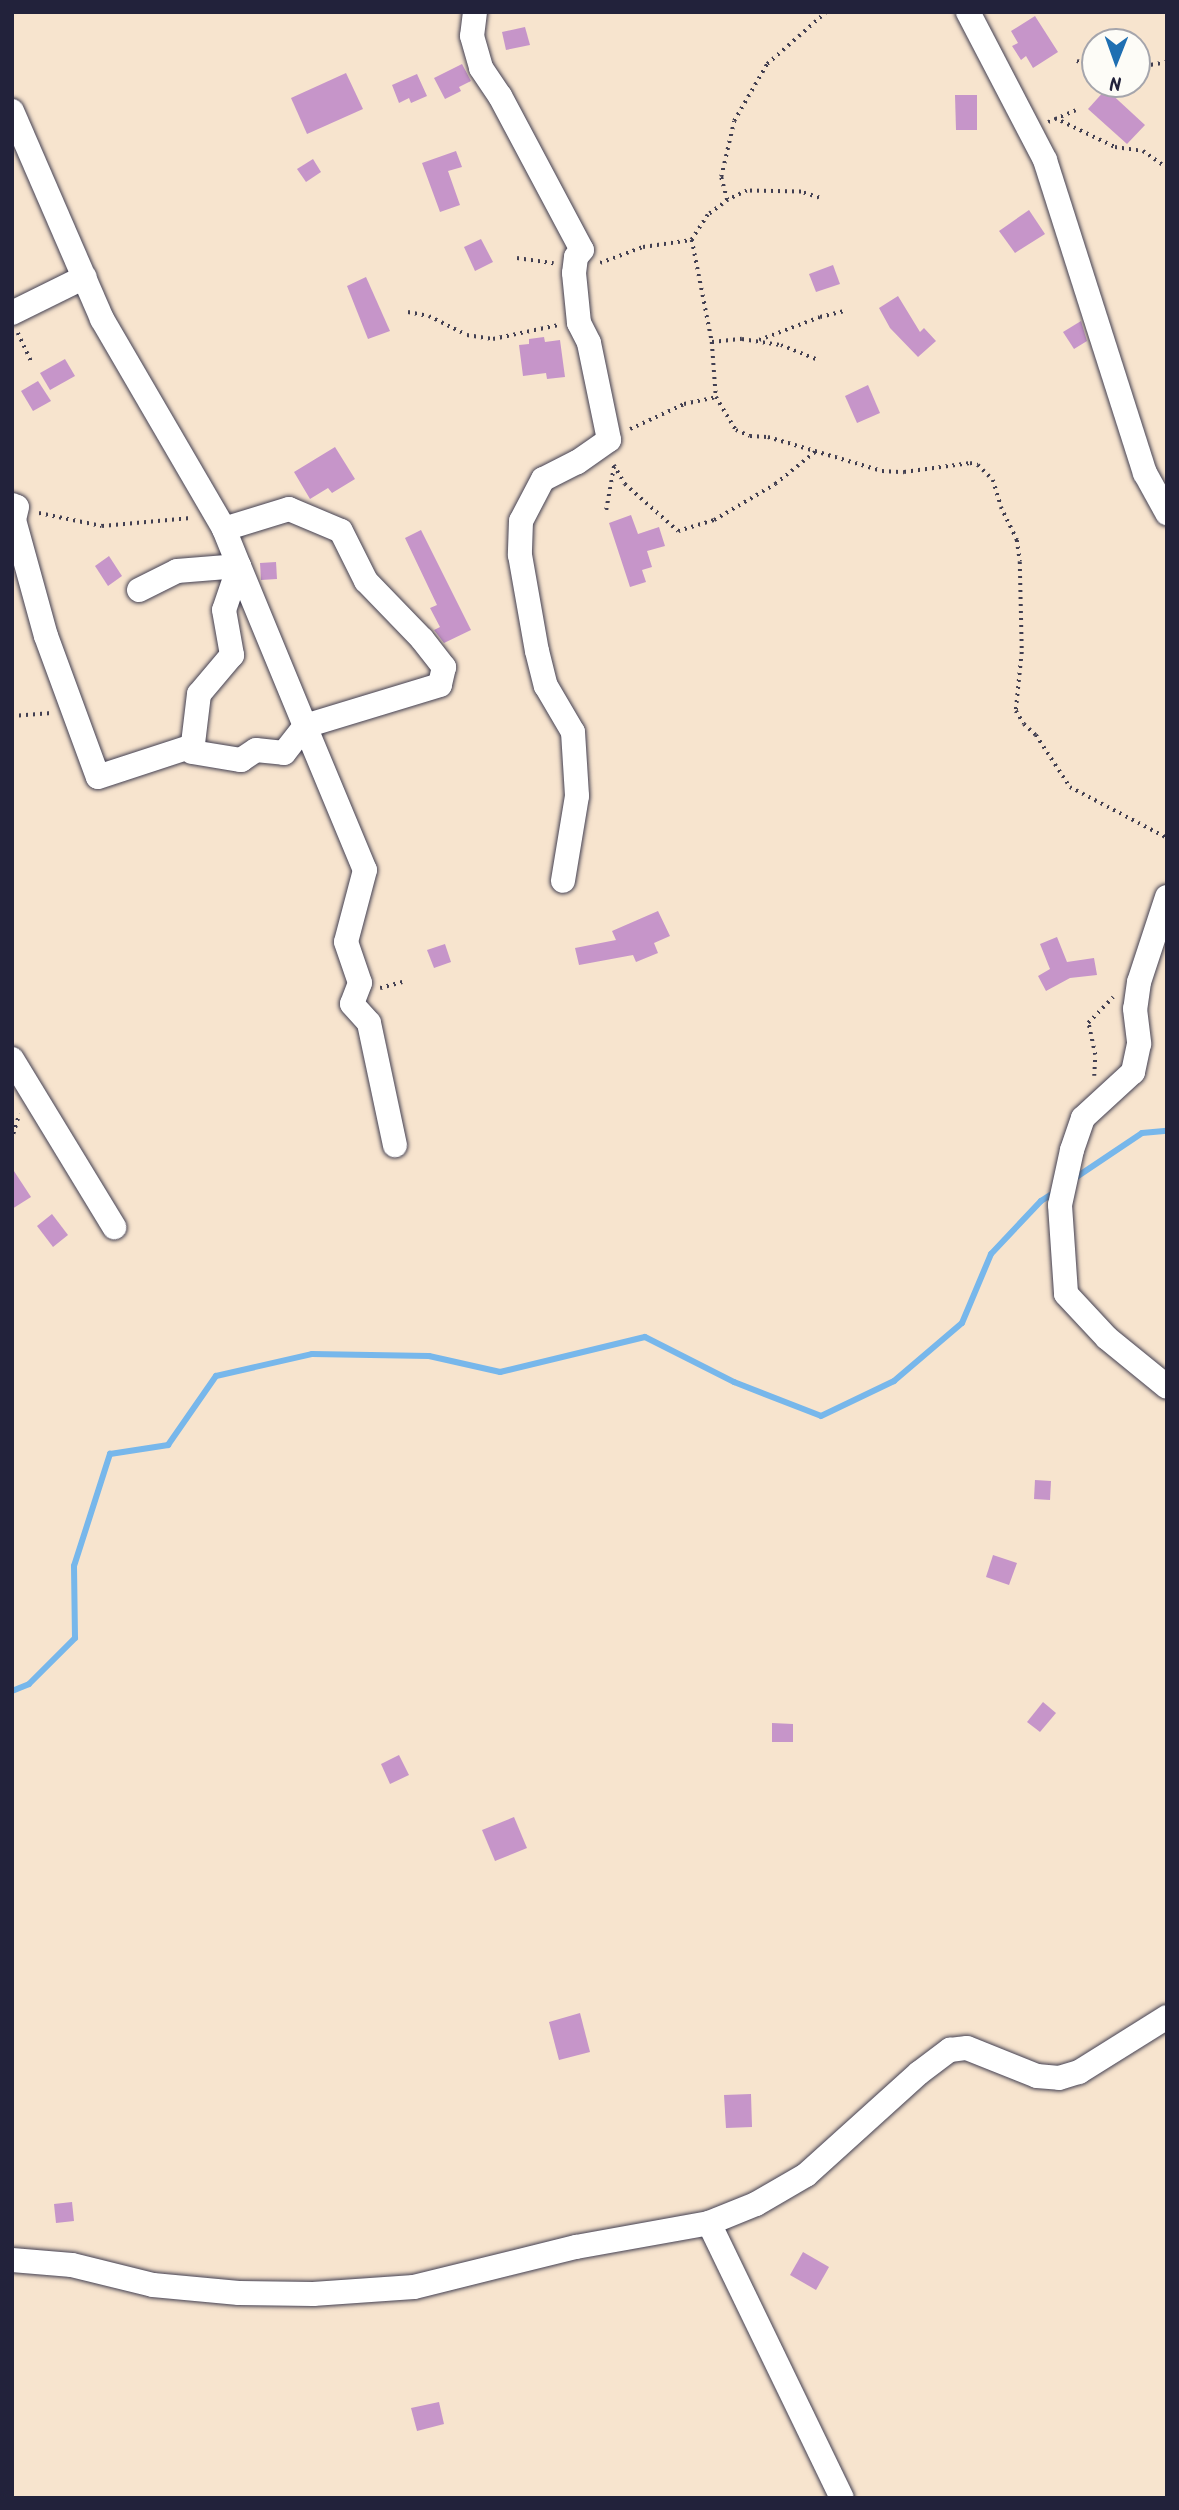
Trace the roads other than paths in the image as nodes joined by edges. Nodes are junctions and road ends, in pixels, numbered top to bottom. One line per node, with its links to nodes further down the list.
1 (475, 12): 13 (street)
2 (968, 12): 7 (street)
3 (12, 111): 4 (street)
4 (85, 277): 5 (street); 8 (street)
5 (15, 322)
6 (15, 506): 12 (street)
7 (1167, 513)
8 (220, 522): 9 (street); 11 (street)
9 (239, 566): 10 (street); 11 (street); 12 (street)
10 (139, 590)
11 (305, 726): 12 (street); 16 (street)
12 (193, 746)
13 (563, 881)
14 (1167, 897): 18 (street)
15 (12, 1059): 17 (street)
16 (395, 1144)
17 (114, 1227)
18 (1167, 1387)
19 (1167, 2017): 20 (street)
20 (709, 2223): 21 (street); 22 (street)
21 (12, 2260)
22 (842, 2498)

